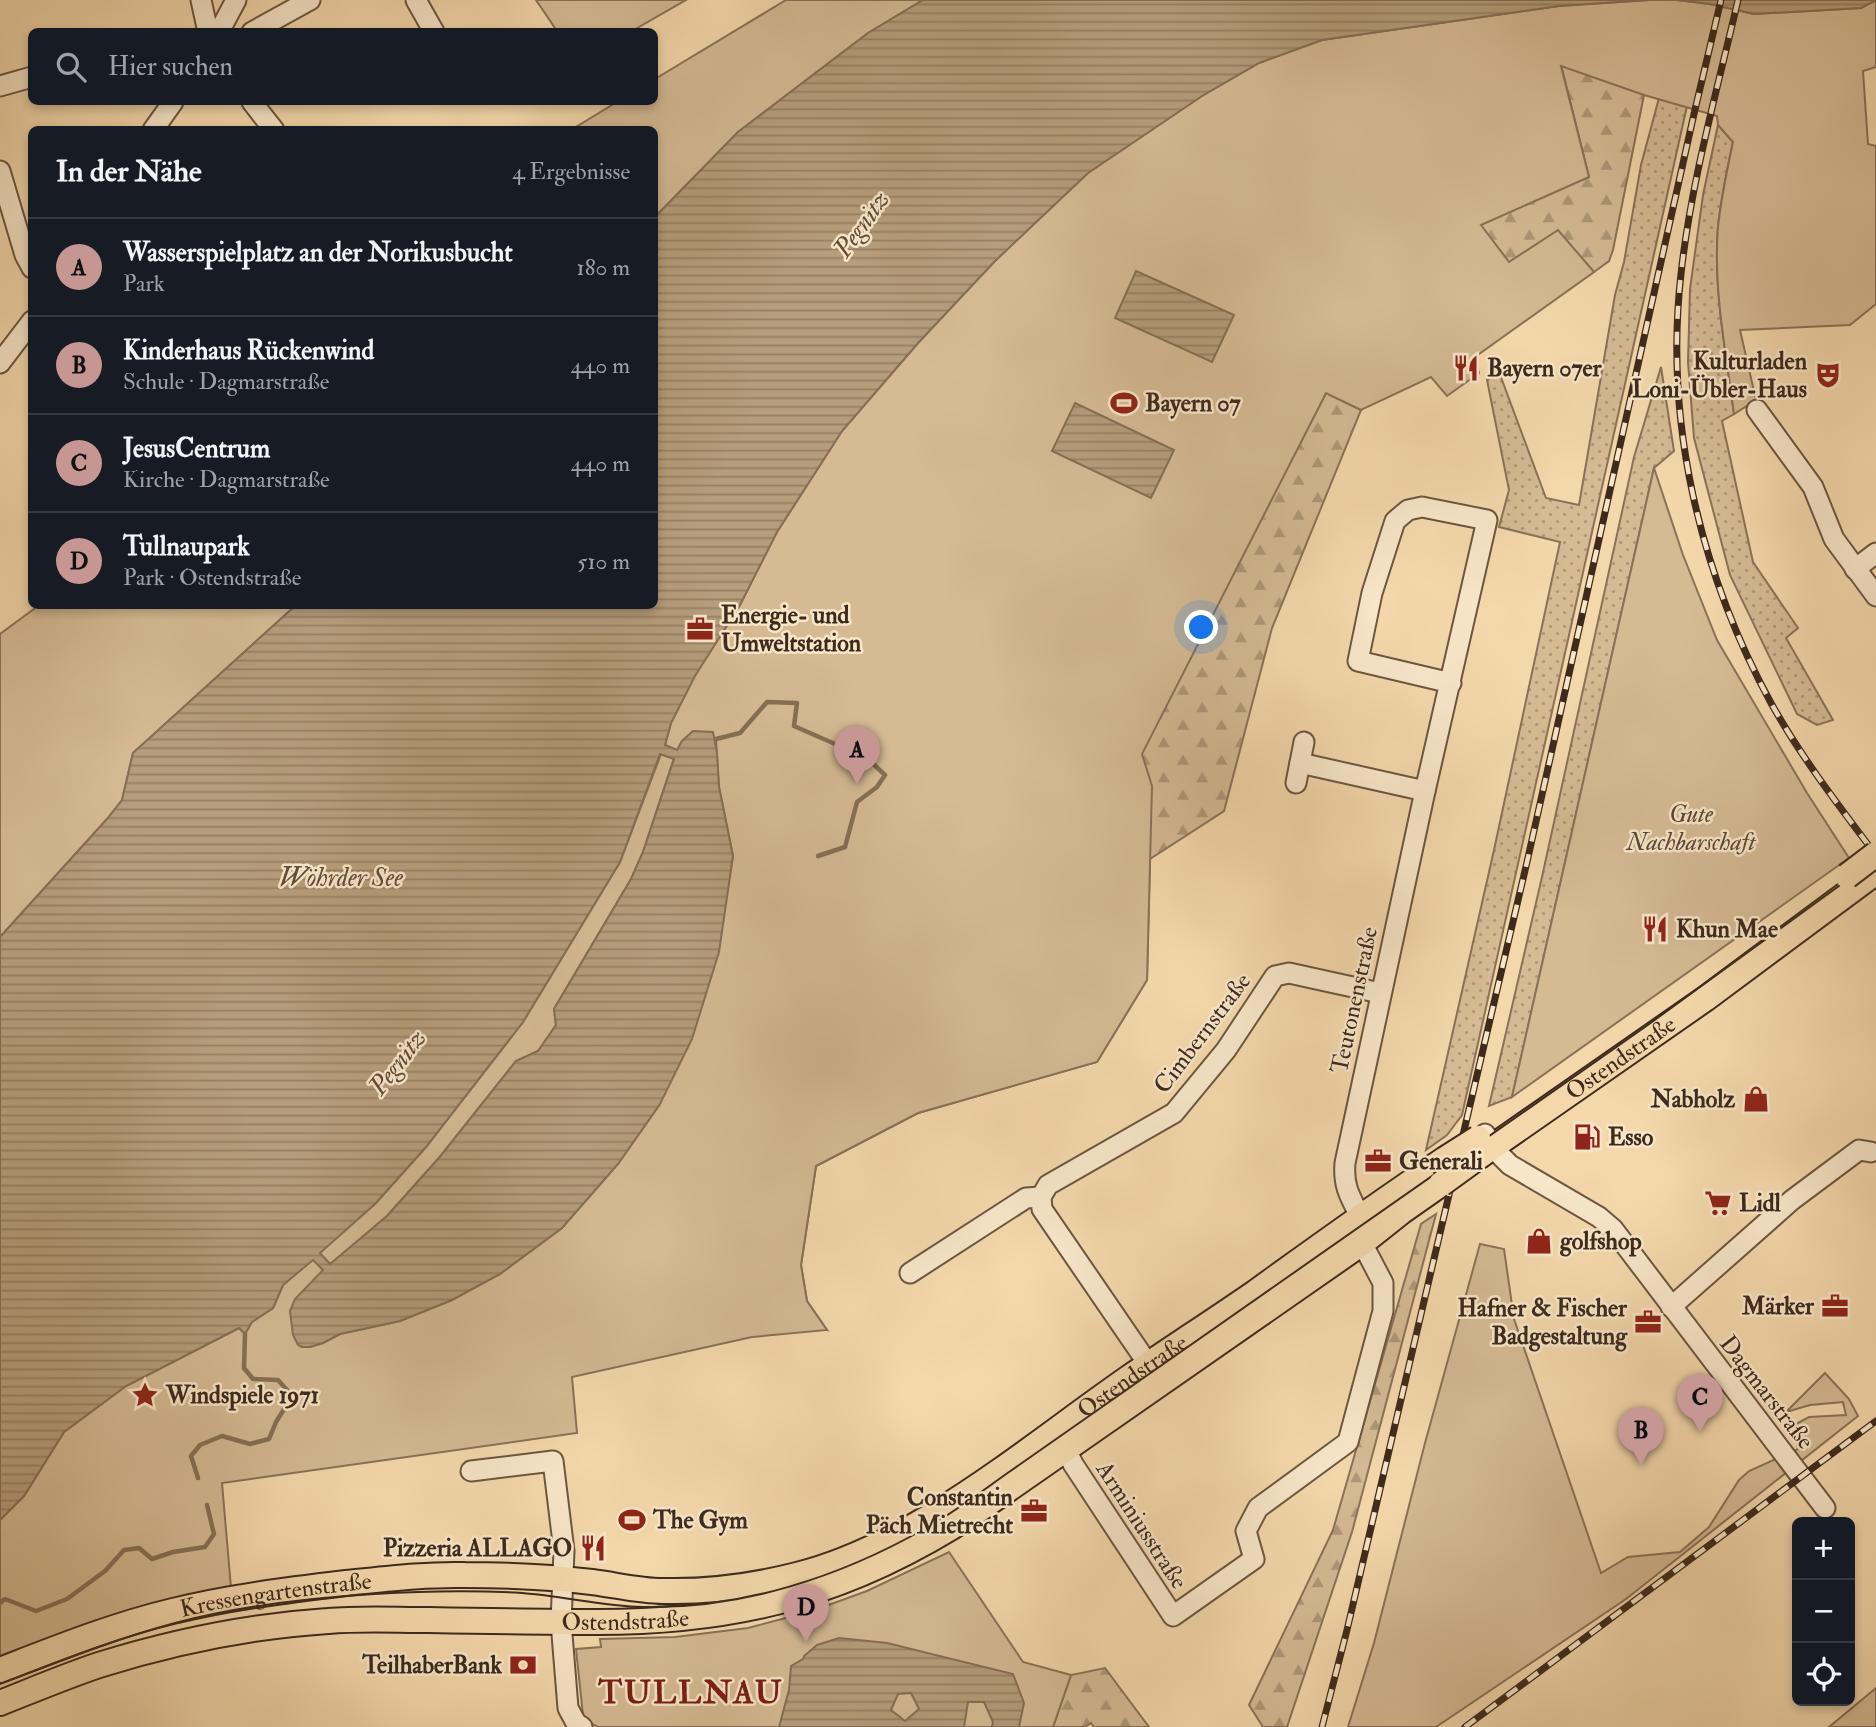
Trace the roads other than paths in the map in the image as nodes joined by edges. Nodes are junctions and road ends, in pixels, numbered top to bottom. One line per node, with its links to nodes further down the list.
1 (201, 0): 5 (street)
2 (236, 0): 6 (street)
3 (310, 0): 7 (street)
4 (416, 0): 8 (street)
5 (207, 28)
6 (221, 28)
7 (259, 28)
8 (432, 28)
9 (28, 78): 10 (street)
10 (0, 86)
11 (171, 105): 13 (street)
12 (254, 105): 14 (street)
13 (156, 126)
14 (271, 126)
15 (0, 171): 16 (street)
16 (28, 261)
17 (28, 326): 18 (street)
18 (0, 363)
19 (1757, 410): 21 (street)
20 (1876, 553): 21 (street)
21 (1855, 569): 22 (street)
22 (1876, 596)
23 (1451, 683): 23 (street, Teutonenstraße); 27 (street, Teutonenstraße)
24 (1304, 742): 25 (street)
25 (1300, 763): 26 (street); 27 (street)
26 (1296, 783)
27 (1425, 791): 31 (street, Teutonenstraße)
28 (1876, 854): 30 (main road, Ostendstraße, bridge)
29 (1876, 872): 30 (main road, Ostendstraße)
30 (1851, 882): 32 (main road, Ostendstraße)
31 (1380, 993): 35 (street, Cimbernstraße); 36 (street, Teutonenstraße)
32 (1484, 1143): 34 (main road, Ostendstraße, bridge); 39 (street, Dagmarstraße)
33 (1871, 1152): 39 (street)
34 (1443, 1172): 36 (main road, Ostendstraße); 37 (main road, Ostendstraße)
35 (1041, 1196): 38 (street, Cimbernstraße); 40 (street)
36 (1360, 1216): 37 (main road); 40 (main road, Ostendstraße)
37 (1362, 1242): 40 (main road, Ostendstraße); 41 (street, Arminiusstraße)
38 (910, 1273)
39 (1671, 1307): 43 (street, Dagmarstraße)
40 (1155, 1374): 41 (main road, Ostendstraße); 44 (main road, Ostendstraße)
41 (1066, 1449): 45 (main road, Ostendstraße)
42 (471, 1471): 44 (street)
43 (1825, 1508)
44 (563, 1580): 45 (street, Ostendstraße); 46 (main road, Kressengartenstraße)
45 (561, 1622): 47 (main road, Kressengartenstraße); 48 (street)
46 (0, 1670)
47 (0, 1703)
48 (582, 1727)

